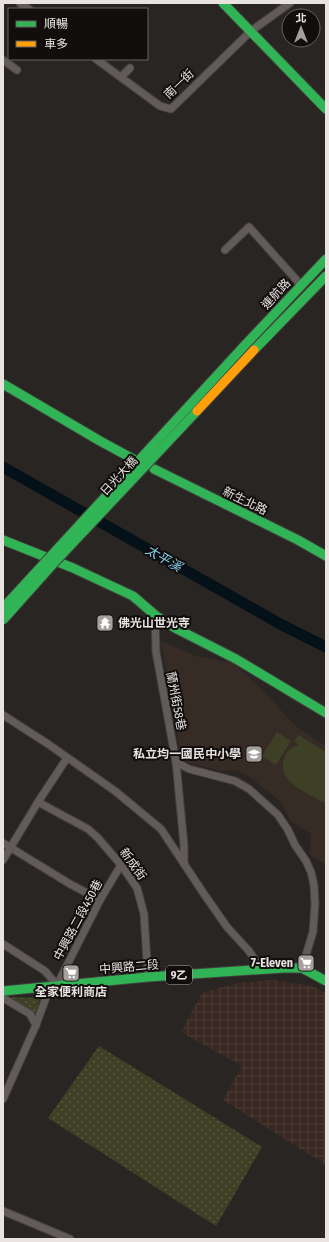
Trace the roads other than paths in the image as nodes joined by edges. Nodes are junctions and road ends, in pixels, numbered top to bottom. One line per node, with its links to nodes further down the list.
1 (223, 3): 3 (street)
2 (290, 3): 3 (street)
3 (251, 31): 8 (street, 南一街); 9 (street)
4 (3, 60): 7 (street)
5 (97, 60): 8 (street, 南一街)
6 (130, 68): 8 (street)
7 (17, 70)
8 (121, 77)
9 (326, 109)
10 (225, 250): 13 (street)
11 (326, 259): 13 (street, 連航路)
12 (326, 276): 15 (street, 連航路)
13 (301, 285): 14 (street, 連航路)
14 (245, 345): 21 (street, 日光大橋, bridge)
15 (254, 350): 23 (street, 日光大橋, bridge)
16 (3, 384): 17 (street)
17 (135, 460)
18 (154, 469): 20 (street, 新生北路)
19 (3, 540): 22 (street)
20 (326, 556)
21 (3, 608)
22 (154, 615): 24 (street); 27 (street, 蘭州街58巷)
23 (3, 620)
24 (326, 713)
25 (3, 715): 26 (street)
26 (67, 758): 28 (street); 32 (street)
27 (176, 762): 32 (street, 蘭州街58巷); 36 (street)
28 (38, 802): 30 (street); 33 (street, 新成街)
29 (3, 843): 30 (street)
30 (10, 848): 31 (street); 34 (street)
31 (3, 860)
32 (184, 863): 37 (street)
33 (121, 865): 34 (street, 中興路二段450巷); 38 (street, 新成街)
34 (100, 900): 40 (street, 中興路二段450巷)
35 (3, 944): 40 (street)
36 (302, 968): 37 (street, 中興路二段 / 9乙); 39 (street, 中興路二段 / 9乙)
37 (260, 969): 38 (street, 中興路二段 / 9乙)
38 (148, 977): 40 (street, 中興路二段 / 9乙)
39 (326, 981)
40 (57, 985): 41 (street, 中興路二段 / 9乙); 43 (street, 中興路二段450巷)
41 (3, 991)
42 (3, 998): 43 (street)
43 (36, 1025): 44 (street, 中興路二段450巷)
44 (3, 1099)
45 (3, 1211): 46 (street)
46 (70, 1239)

